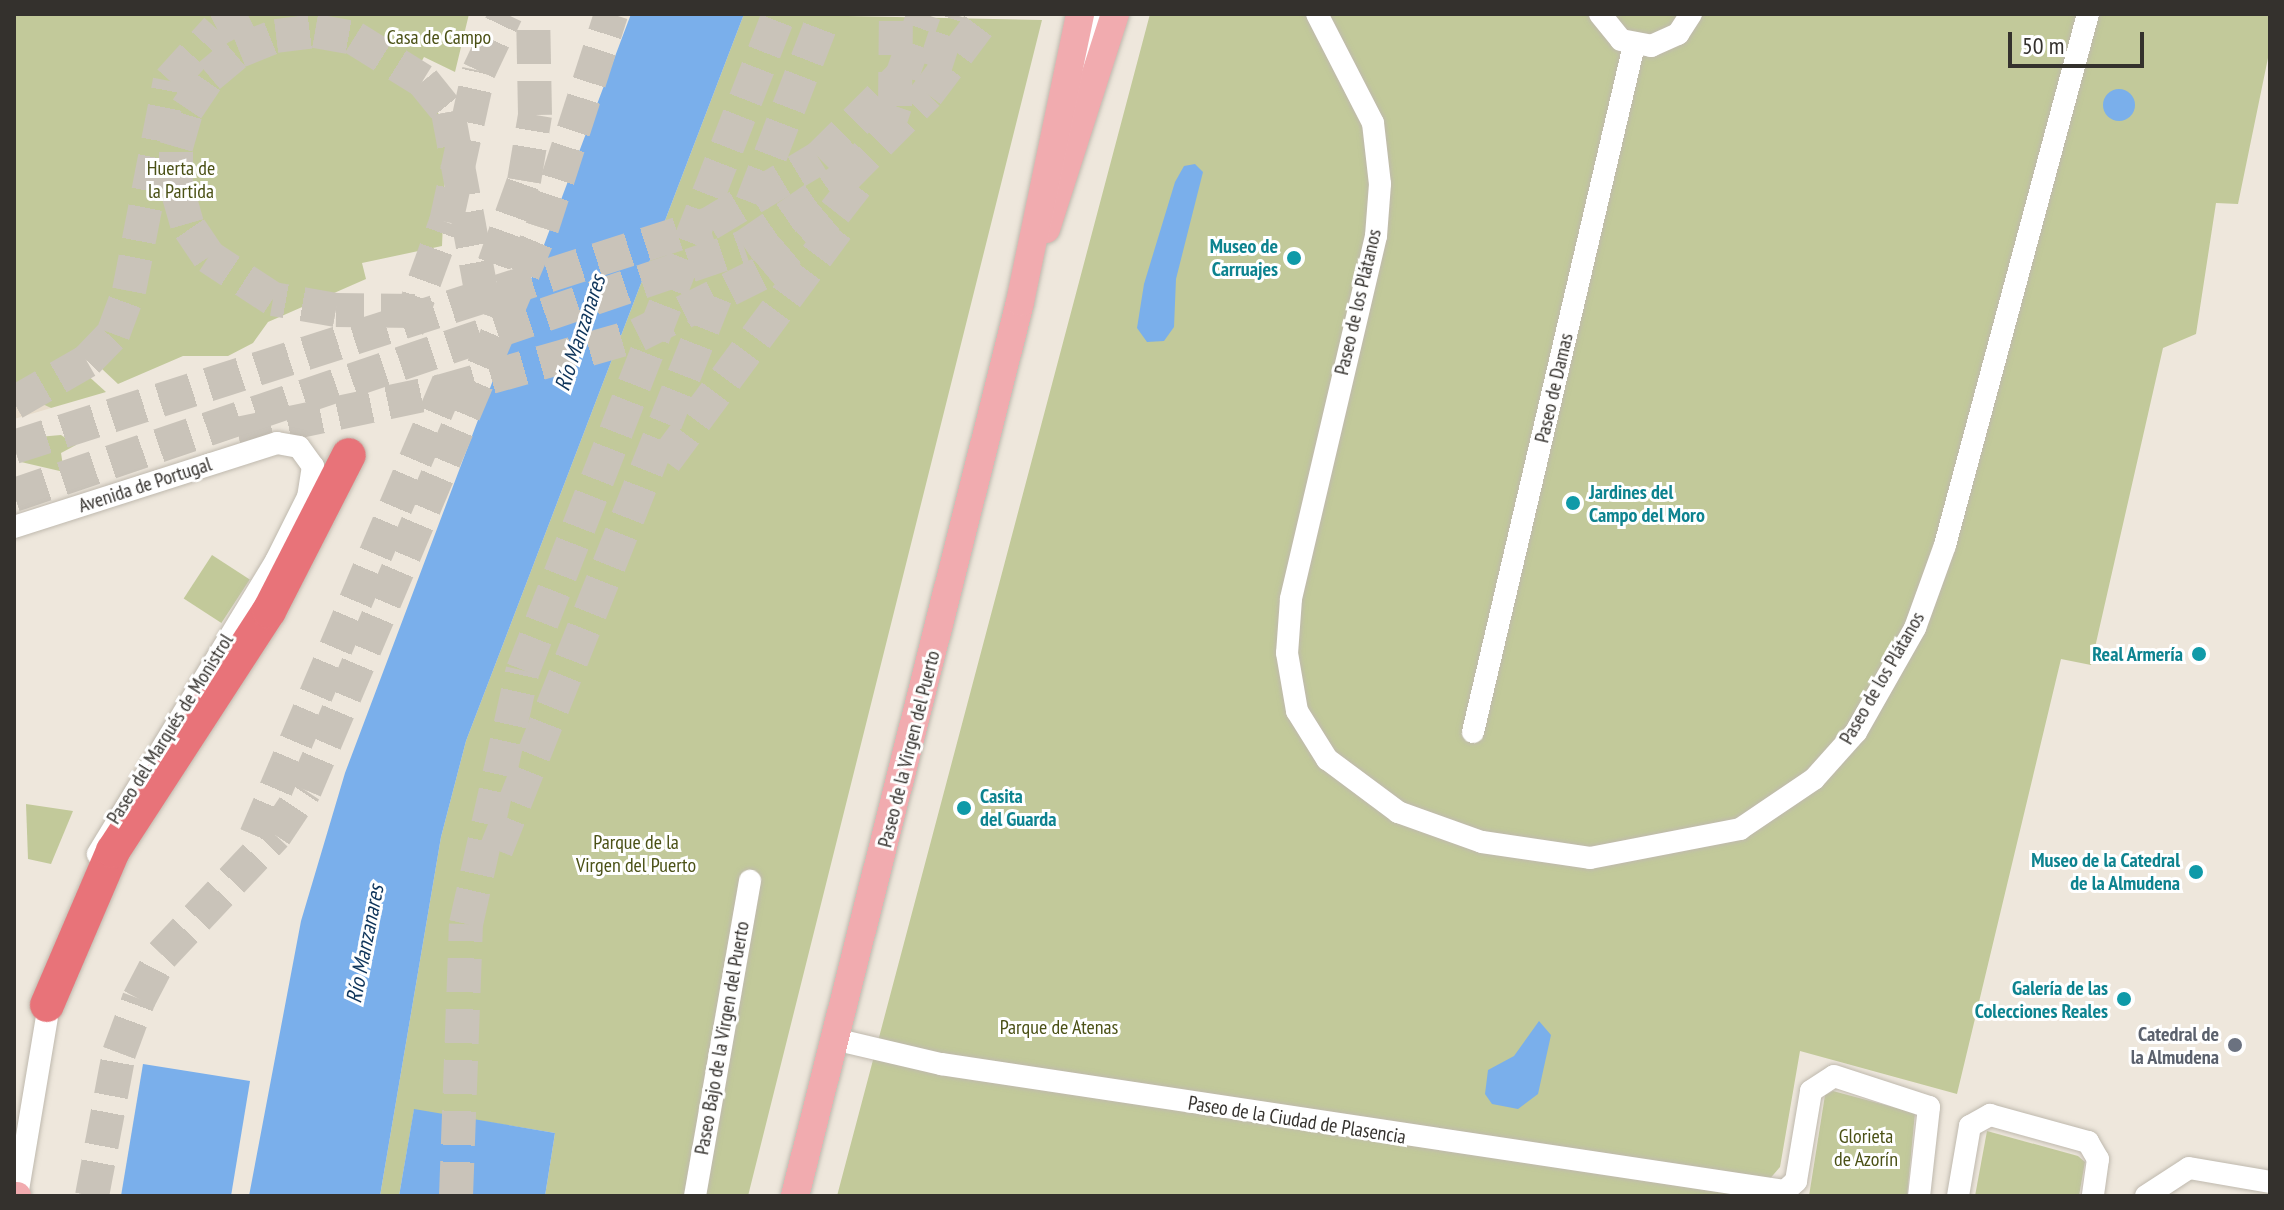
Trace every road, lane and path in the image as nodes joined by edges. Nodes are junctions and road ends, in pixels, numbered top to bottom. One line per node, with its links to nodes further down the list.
1 (1080, 14): 9 (main road, Paseo de la Virgen del Puerto)
2 (1096, 14): 9 (street, Paseo de la Virgen del Puerto)
3 (1115, 14): 9 (main road, Paseo de la Virgen del Puerto)
4 (1317, 14): 7 (street, Paseo de los Plátanos)
5 (1600, 14): 8 (street)
6 (1691, 14): 8 (street)
7 (2088, 14)
8 (1634, 45): 13 (street, Paseo de Damas)
9 (1020, 302): 16 (main road, Paseo de la Virgen del Puerto)
10 (277, 443): 12 (street, Avenida de Portugal); 15 (street, Paseo del Marqués de Monistrol)
11 (349, 455): 15 (highway)
12 (14, 527)
13 (1473, 732)
14 (750, 881): 21 (street, Paseo Bajo de la Virgen del Puerto)
15 (47, 1005): 17 (street, Paseo del Marqués de Monistrol)
16 (834, 1039): 19 (street, Paseo de la Ciudad de Plasencia); 22 (main road, Paseo de la Virgen del Puerto)
17 (18, 1144): 20 (street, Paseo del Marqués de Monistrol)
18 (2270, 1182): 26 (street)
19 (1765, 1193): 23 (street)
20 (16, 1196)
21 (695, 1196)
22 (795, 1196)
23 (1919, 1196)
24 (1958, 1196): 25 (street)
25 (2093, 1196)
26 (2146, 1196)

